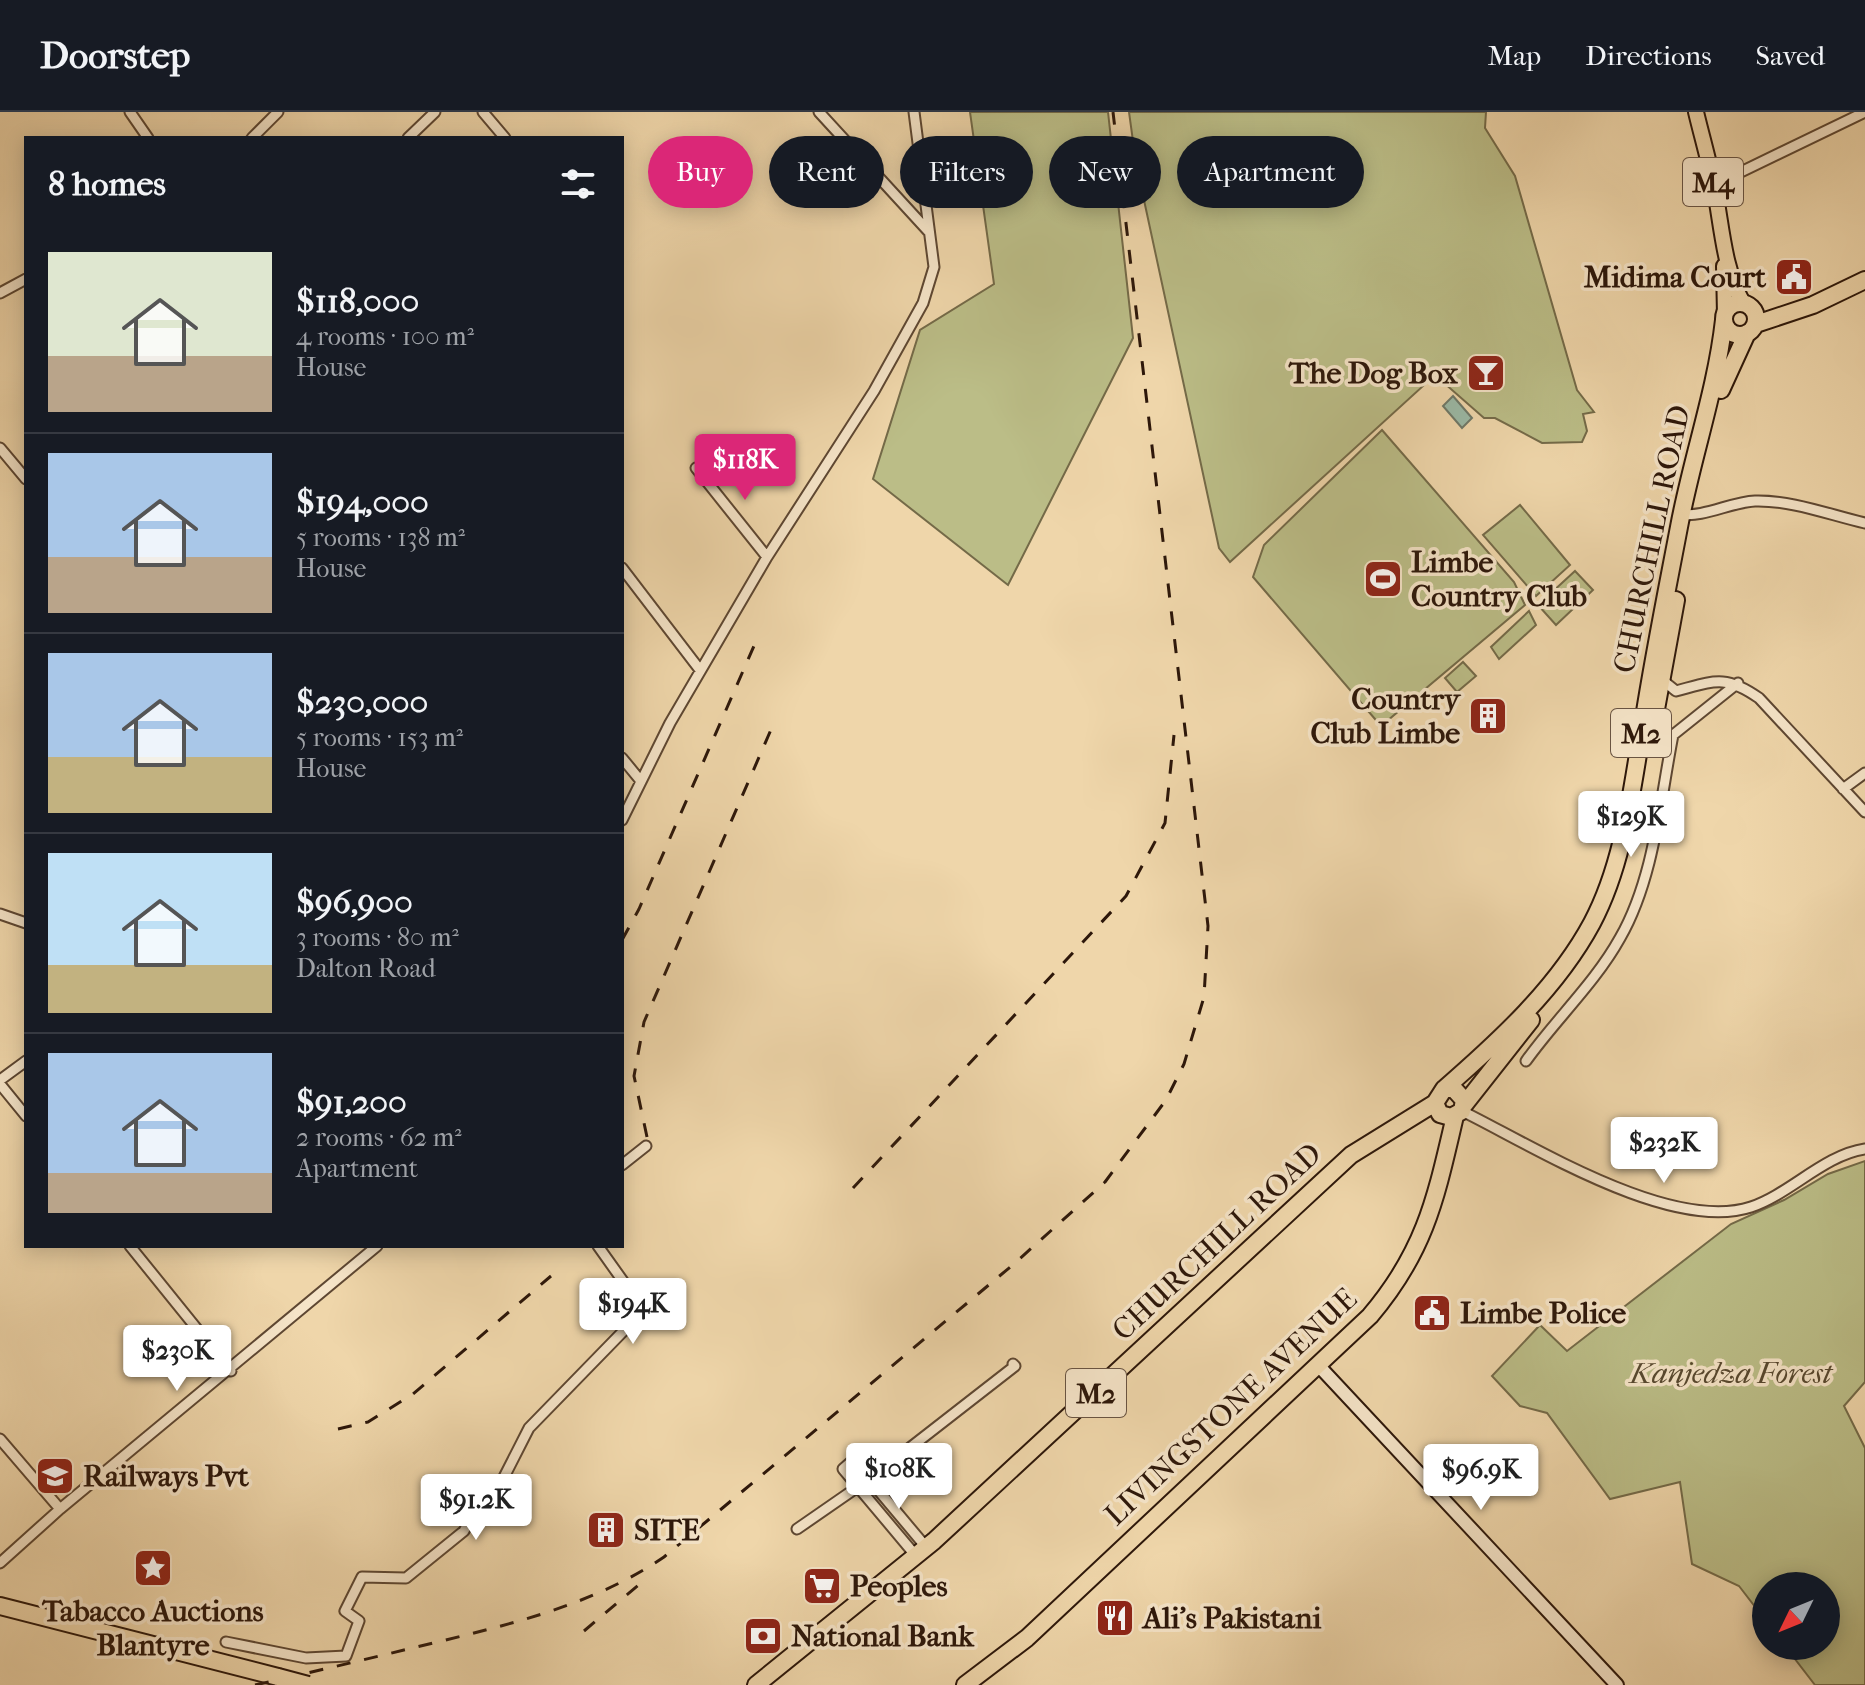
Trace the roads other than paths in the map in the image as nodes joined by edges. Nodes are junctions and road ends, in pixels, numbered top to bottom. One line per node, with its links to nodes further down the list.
1 (130, 112): 9 (street)
2 (278, 112): 10 (street)
3 (435, 112): 11 (street)
4 (483, 112): 12 (street)
5 (819, 112): 14 (street)
6 (914, 112): 14 (street)
7 (1696, 112): 13 (main road, M4)
8 (1865, 112): 13 (street)
9 (147, 136)
10 (254, 136)
11 (410, 136)
12 (503, 136)
13 (1714, 185): 15 (main road, M4)
14 (929, 232): 28 (street)
15 (1725, 253): 20 (main road, M4); 21 (main road, M4)
16 (24, 280): 18 (street)
17 (1865, 280): 19 (highway)
18 (0, 293)
19 (1831, 297): 20 (highway); 22 (highway)
20 (1746, 304): 21 (highway); 22 (highway)
21 (1724, 318): 22 (highway); 26 (highway, CHURCHILL ROAD / M2)
22 (1752, 329): 26 (highway, CHURCHILL ROAD / M2)
23 (0, 448): 25 (street)
24 (696, 468): 28 (street)
25 (24, 477)
26 (1686, 514): 27 (street); 31 (highway, CHURCHILL ROAD / M2)
27 (1865, 523)
28 (767, 557): 30 (street)
29 (624, 571): 30 (street)
30 (700, 670): 35 (street)
31 (1657, 675): 32 (street); 44 (highway, CHURCHILL ROAD / M2); 45 (highway, CHURCHILL ROAD / M2)
32 (1738, 683): 36 (street); 41 (street)
33 (624, 760): 35 (street)
34 (1865, 773): 36 (street)
35 (640, 780): 38 (street)
36 (1843, 789): 37 (street)
37 (1865, 812)
38 (624, 816)
39 (0, 914): 40 (street)
40 (24, 922)
41 (1526, 1061)
42 (24, 1063): 43 (street)
43 (0, 1082): 46 (street)
44 (1439, 1096): 45 (highway); 45 (highway); 63 (highway, CHURCHILL ROAD / M2)
45 (1461, 1110): 48 (street); 54 (highway, LIVINGSTONE AVENUE / M2)
46 (24, 1113)
47 (646, 1146): 49 (street)
48 (1865, 1149)
49 (624, 1163)
50 (132, 1248): 55 (street)
51 (375, 1248): 55 (street)
52 (599, 1248): 66 (street)
53 (1013, 1364): 57 (street)
54 (1318, 1365): 69 (highway, LIVINGSTONE AVENUE / M2); 70 (main road)
55 (231, 1371): 59 (street)
56 (0, 1439): 59 (street)
57 (872, 1477): 58 (street); 58 (street); 60 (street)
58 (857, 1487): 61 (street); 62 (street)
59 (60, 1509): 64 (street)
60 (895, 1510): 61 (street); 63 (street)
61 (884, 1519): 63 (street)
62 (797, 1529)
63 (921, 1551): 68 (highway, CHURCHILL ROAD / M2)
64 (0, 1563)
65 (0, 1606): 67 (highway, bridge)
66 (226, 1642)
67 (308, 1685)
68 (756, 1685)
69 (965, 1685)
70 (1617, 1685)

